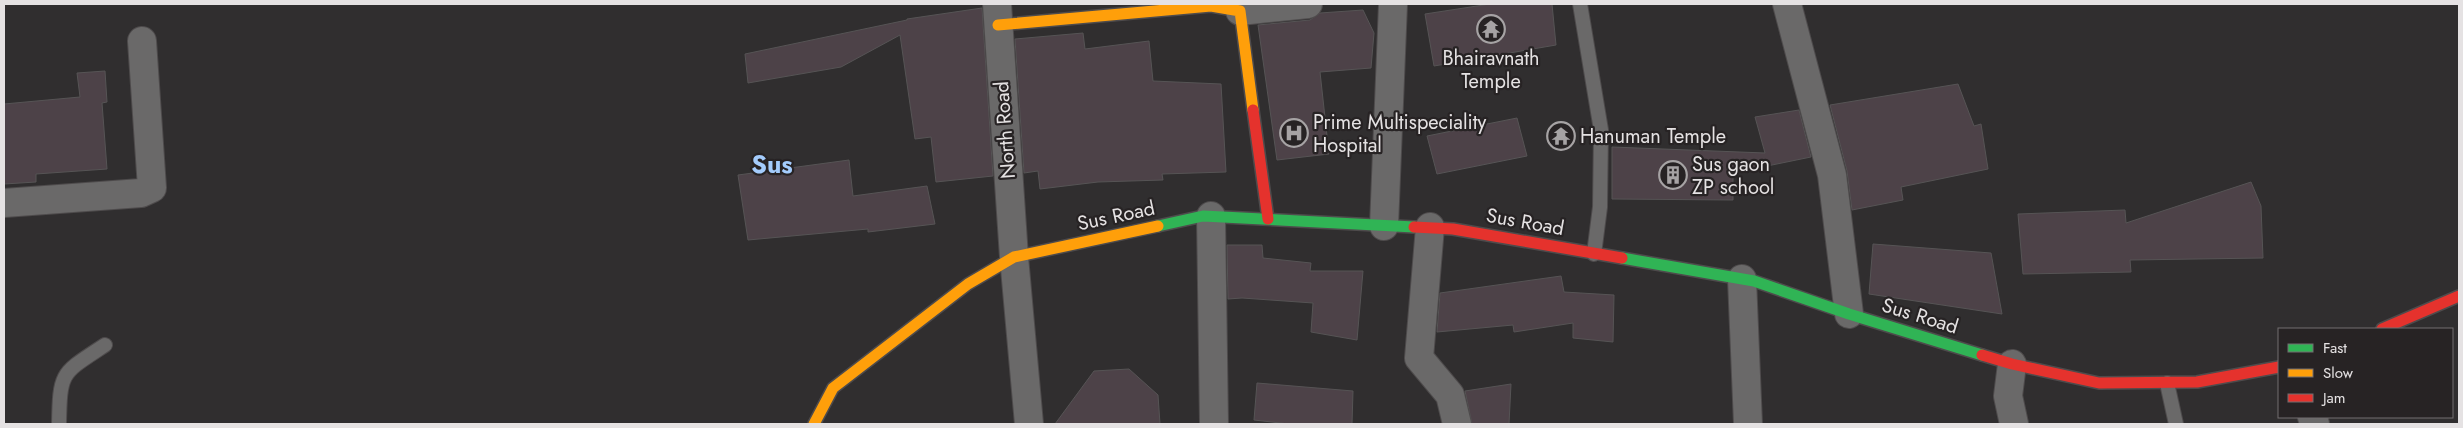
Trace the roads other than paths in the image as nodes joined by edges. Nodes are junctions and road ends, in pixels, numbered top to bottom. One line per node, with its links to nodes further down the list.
1 (1308, 4): 6 (street)
2 (1393, 4): 12 (street)
3 (1580, 4): 14 (lane)
4 (1787, 4): 18 (street)
5 (1211, 5): 6 (main road); 7 (main road)
6 (1240, 11): 11 (main road)
7 (997, 15): 15 (street, North Road)
8 (142, 41): 9 (street)
9 (4, 203)
10 (1211, 216): 11 (main road, Sus Road); 15 (main road, Sus Road); 27 (street)
11 (1268, 219): 12 (main road, Sus Road)
12 (1384, 226): 13 (main road, Sus Road)
13 (1430, 227): 14 (main road, Sus Road); 28 (street)
14 (1594, 254): 16 (main road, Sus Road)
15 (1014, 257): 25 (main road, Sus Road); 26 (street, North Road)
16 (1742, 279): 18 (main road, Sus Road); 29 (street)
17 (2459, 296): 19 (main road)
18 (1849, 314): 21 (main road, Sus Road)
19 (2384, 328)
20 (104, 346): 24 (lane)
21 (2012, 364): 23 (main road, Sus Road); 30 (street)
22 (2278, 367): 23 (main road, Sus Road)
23 (2167, 383): 31 (lane)
24 (59, 424)
25 (814, 424)
26 (1029, 424)
27 (1214, 424)
28 (1457, 424)
29 (1748, 424)
30 (2014, 424)
31 (2176, 424)

